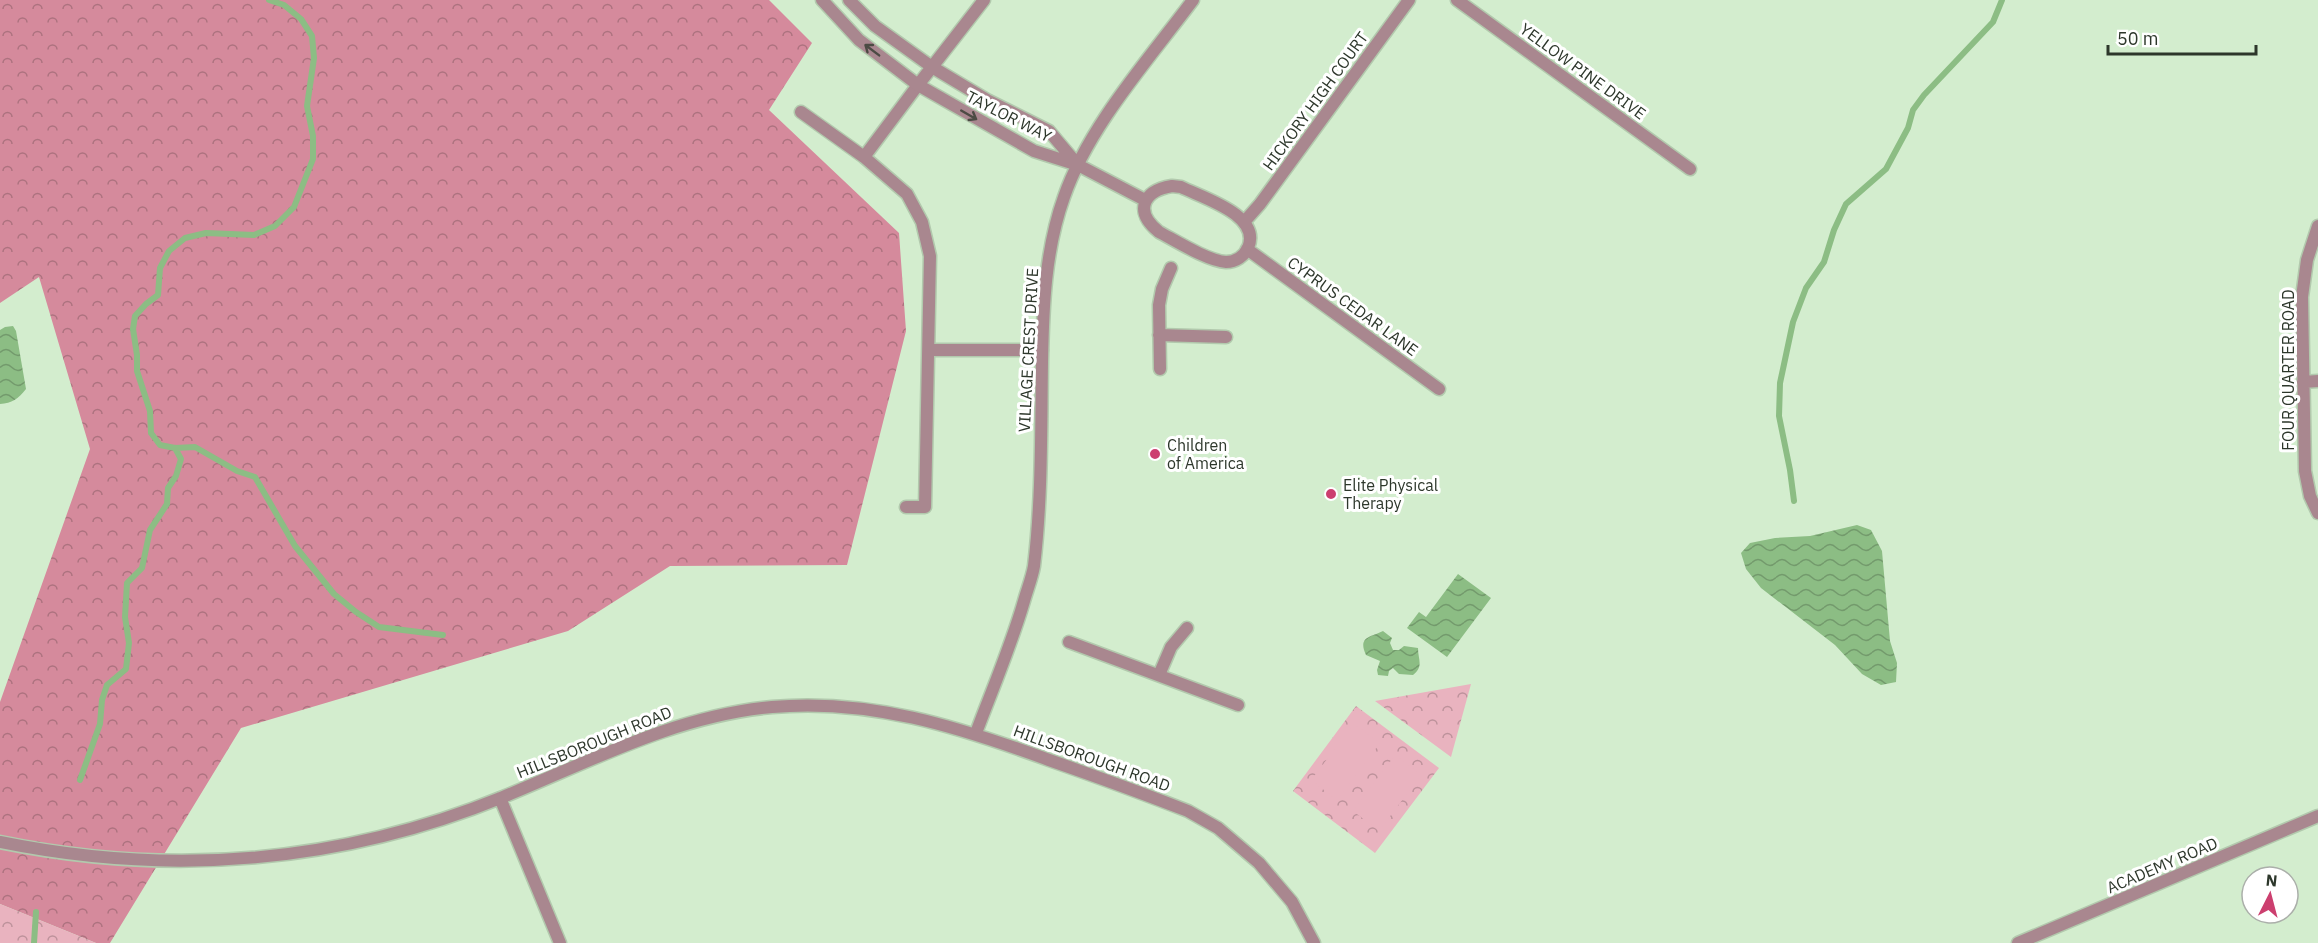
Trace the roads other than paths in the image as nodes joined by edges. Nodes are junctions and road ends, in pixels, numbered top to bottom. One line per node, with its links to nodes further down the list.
1 (822, 0): 8 (street, TAYLOR WAY, one-way to 1)
2 (849, 0): 7 (street, TAYLOR WAY)
3 (984, 0): 7 (street)
4 (1193, 0): 11 (street, VILLAGE CREST DRIVE)
5 (1409, 0): 14 (street, HICKORY HIGH COURT)
6 (1463, 2): 12 (street, YELLOW PINE DRIVE)
7 (933, 67): 8 (street); 11 (street, TAYLOR WAY)
8 (918, 86): 10 (street); 11 (street, TAYLOR WAY, one-way to 11)
9 (801, 112): 10 (street)
10 (864, 157): 20 (street)
11 (1078, 165): 13 (street); 21 (street, VILLAGE CREST DRIVE)
12 (1690, 169)
13 (1145, 200): 14 (street); 16 (street)
14 (1245, 220): 16 (street)
15 (2318, 226): 24 (street, FOUR QUARTER ROAD)
16 (1248, 249): 25 (street, CYPRUS CEDAR LANE)
17 (1171, 268): 18 (street)
18 (1159, 336): 19 (street); 22 (street)
19 (1226, 338)
20 (930, 350): 21 (street); 26 (street)
21 (1042, 350): 32 (street, VILLAGE CREST DRIVE)
22 (1160, 369)
23 (2318, 381): 24 (street)
24 (2303, 382): 27 (street, FOUR QUARTER ROAD)
25 (1439, 389)
26 (906, 507)
27 (2318, 513)
28 (1186, 628): 30 (street)
29 (1069, 642): 30 (street)
30 (1159, 675): 31 (street)
31 (1238, 705)
32 (976, 733): 33 (street, HILLSBOROUGH ROAD); 37 (street, HILLSBOROUGH ROAD)
33 (500, 798): 35 (street, HILLSBOROUGH ROAD); 36 (street)
34 (2318, 816): 38 (street, ACADEMY ROAD)
35 (0, 842)
36 (560, 943)
37 (1314, 943)
38 (2018, 943)

